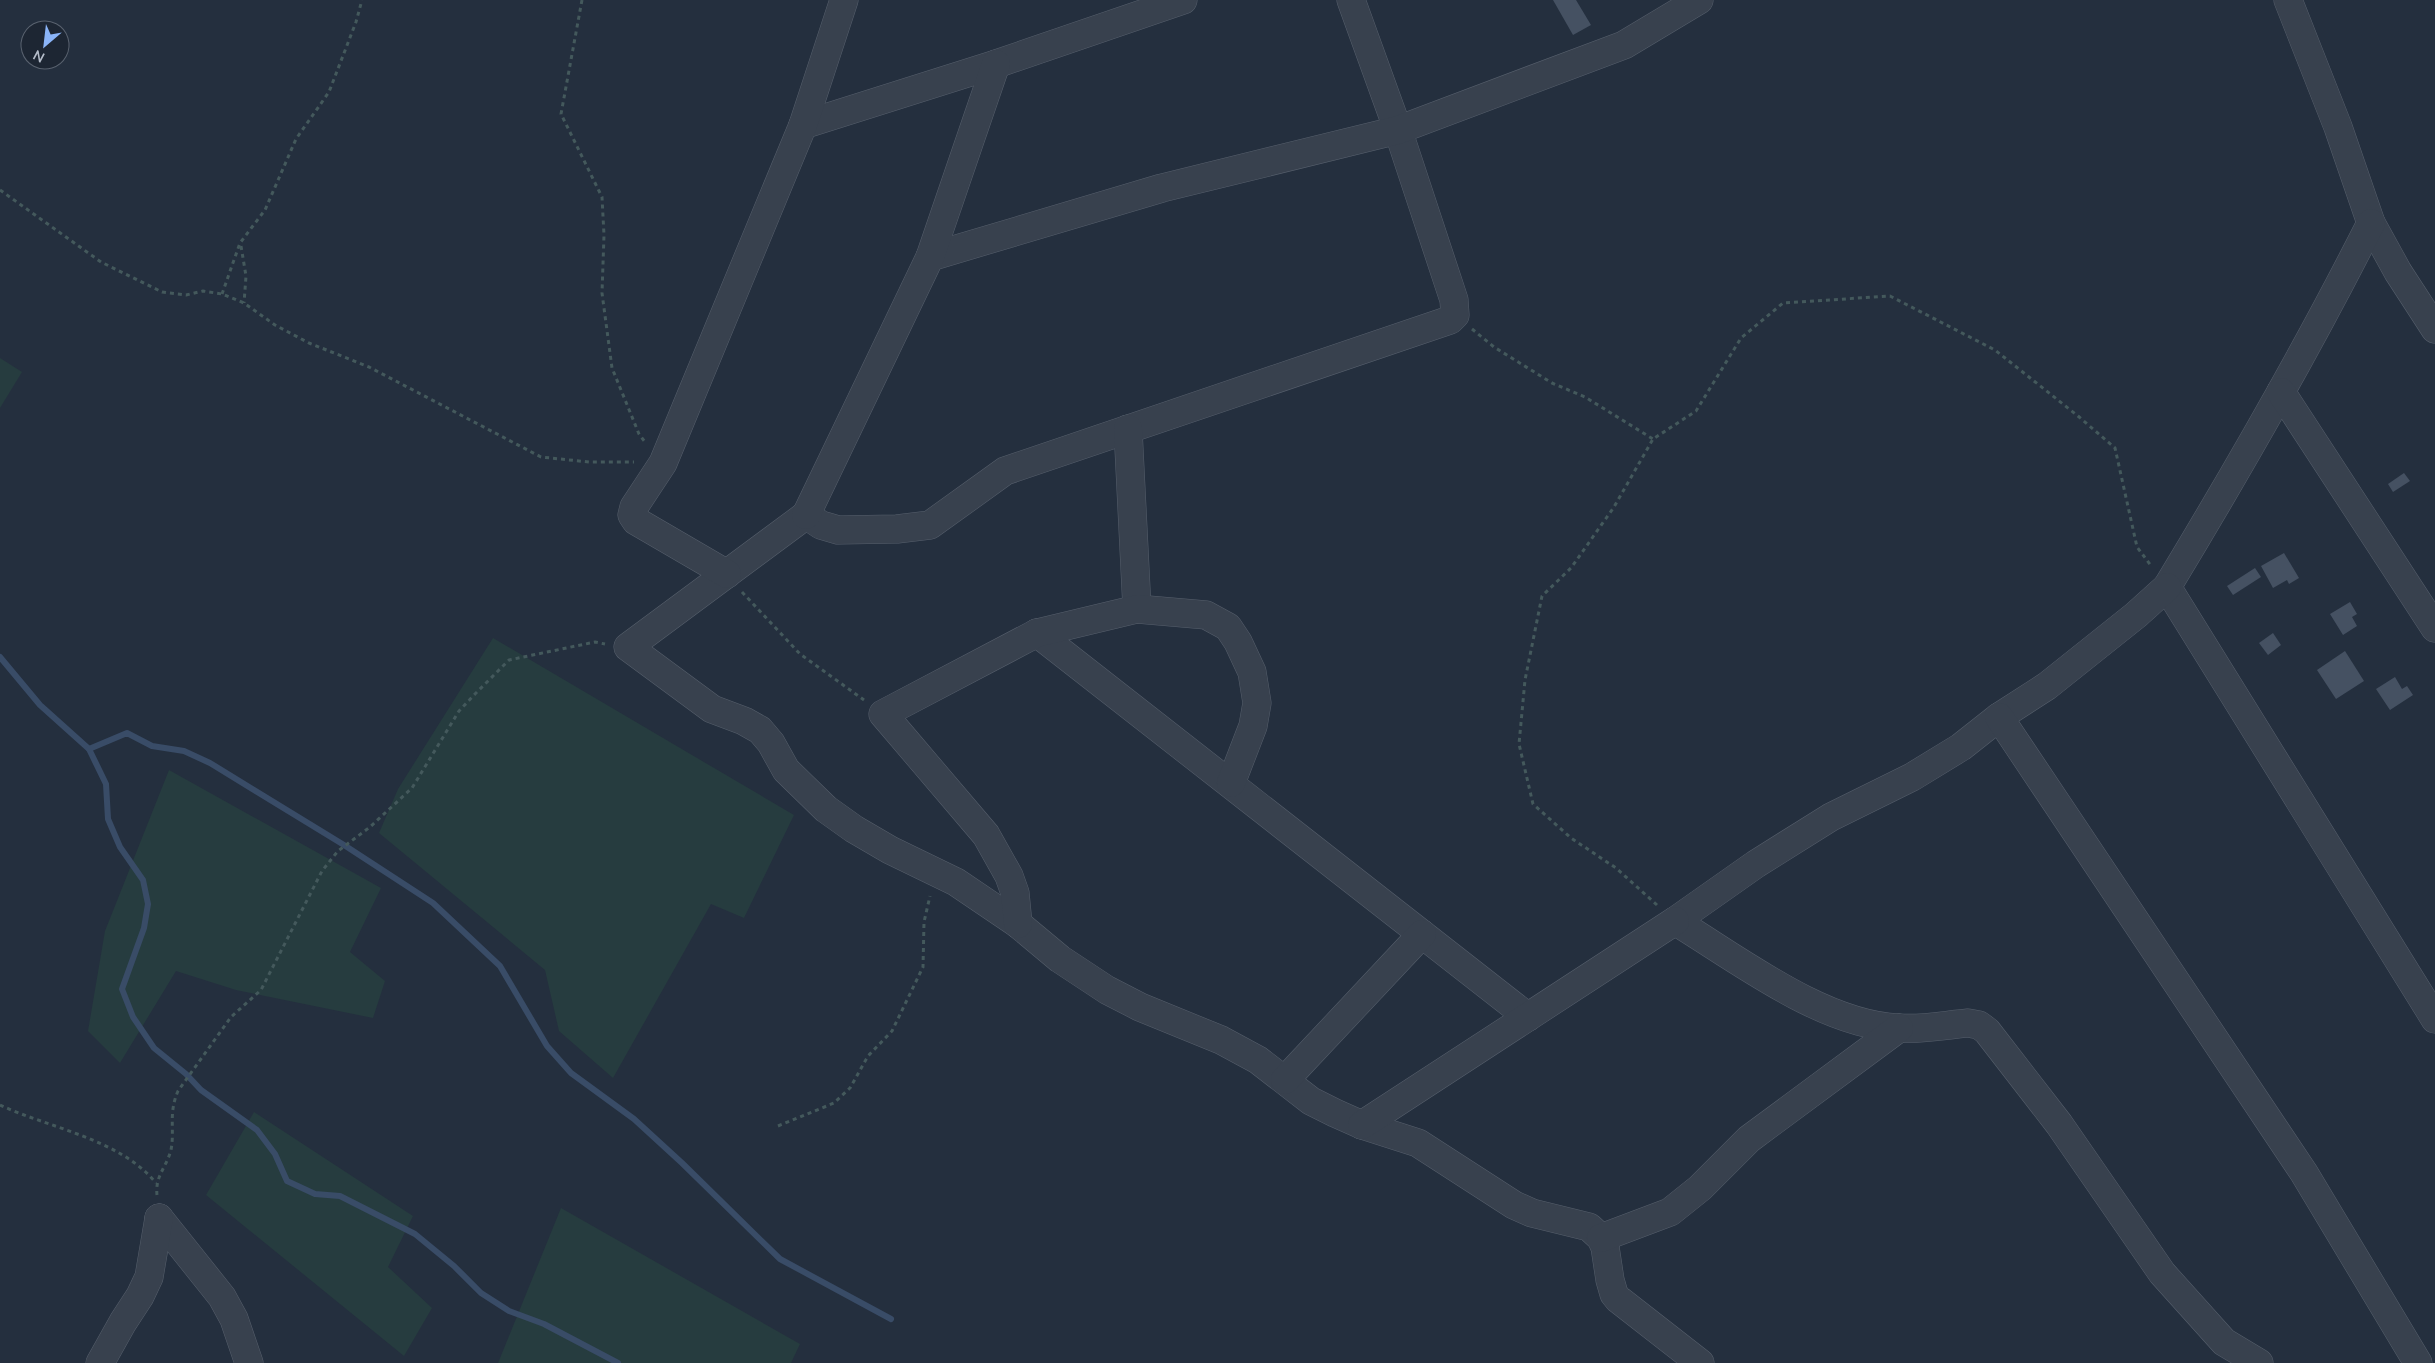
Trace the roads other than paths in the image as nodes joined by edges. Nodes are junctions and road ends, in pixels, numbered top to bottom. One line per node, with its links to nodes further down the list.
1 (844, 0): 7 (street)
2 (1183, 0): 6 (street)
3 (1351, 0): 8 (street)
4 (1699, 0): 8 (street)
5 (2288, 0): 9 (street)
6 (996, 64): 7 (street); 10 (street)
7 (804, 125): 15 (street)
8 (1398, 130): 10 (street); 13 (street)
9 (2371, 223): 11 (street); 12 (street)
10 (930, 257): 14 (street)
11 (2435, 329)
12 (2281, 392): 16 (street); 18 (street)
13 (1128, 429): 14 (street); 17 (street)
14 (806, 515): 15 (street)
15 (727, 574): 23 (street)
16 (2167, 587): 20 (street); 26 (street)
17 (1136, 609): 19 (street); 21 (street)
18 (2435, 628)
19 (1037, 633): 21 (street); 23 (street)
20 (1999, 717): 22 (street); 36 (street)
21 (1231, 783): 24 (street)
22 (1675, 921): 25 (street); 27 (street)
23 (1018, 924): 28 (street)
24 (1422, 934): 25 (street); 28 (street)
25 (1528, 1017): 29 (street)
26 (2435, 1019)
27 (1899, 1028): 30 (street); 31 (street)
28 (1285, 1080): 29 (street)
29 (1362, 1125): 30 (street)
30 (1601, 1238): 34 (street)
31 (2219, 1353): 35 (street)
32 (100, 1363): 33 (street)
33 (249, 1363)
34 (1700, 1363)
35 (2260, 1363)
36 (2418, 1363)

